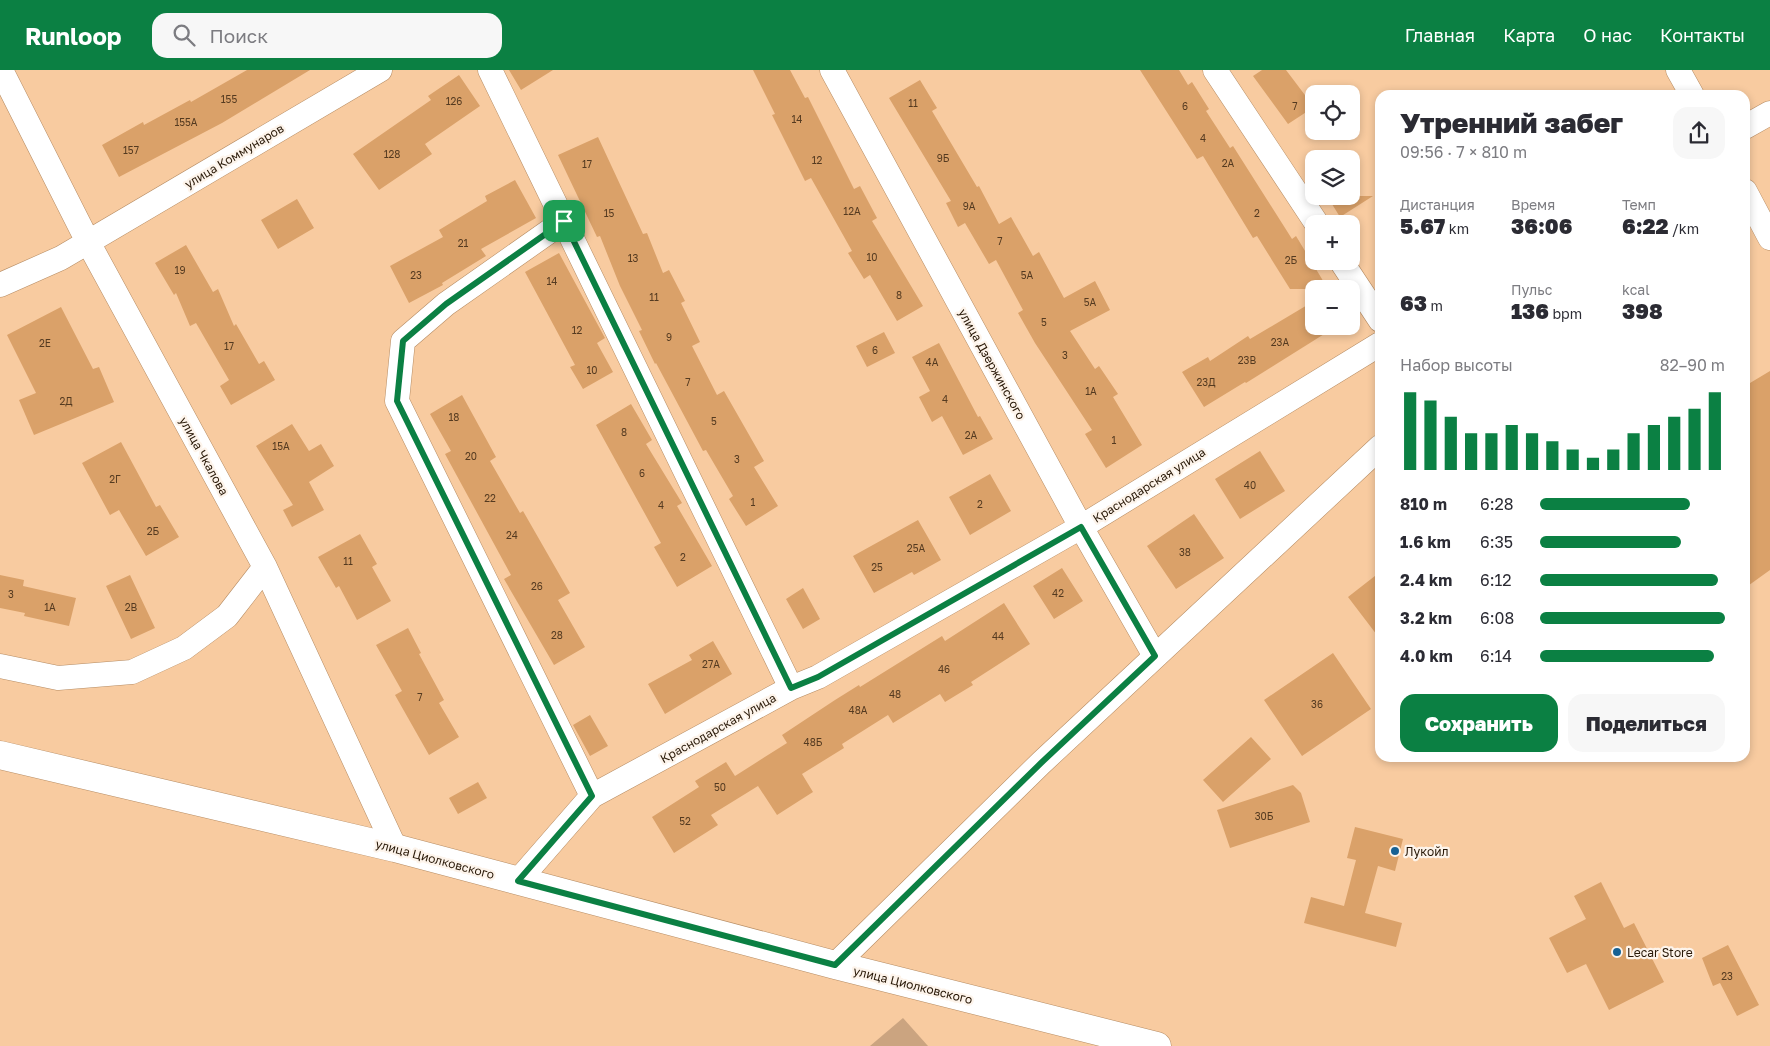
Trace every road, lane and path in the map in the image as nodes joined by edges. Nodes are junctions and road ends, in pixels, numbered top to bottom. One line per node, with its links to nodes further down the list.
1 (1, 70): 14 (street, улица Чкалова)
2 (380, 70): 14 (street, улица Коммунаров)
3 (490, 70): 12 (street)
4 (832, 70): 20 (street, улица Дзержинского)
5 (1215, 70): 11 (street)
6 (1678, 70): 7 (street)
7 (1689, 90)
8 (1770, 113): 9 (street)
9 (1750, 124)
10 (1750, 200): 13 (street)
11 (1311, 215)
12 (564, 221): 24 (street); 26 (street)
13 (1770, 238)
14 (88, 242): 16 (street, улица Коммунаров); 21 (street, улица Чкалова)
15 (1347, 270): 17 (street)
16 (0, 285)
17 (1375, 312)
18 (1375, 347): 20 (street, Краснодарская улица)
19 (1375, 452): 22 (street)
20 (1081, 527): 22 (street, улица Дзержинского); 24 (street, Краснодарская улица)
21 (265, 567): 23 (street); 27 (street, улица Чкалова)
22 (1155, 656): 29 (street)
23 (0, 666)
24 (791, 688): 26 (street, Краснодарская улица)
25 (0, 755): 27 (main road, улица Циолковского)
26 (592, 796): 28 (street, Краснодарская улица)
27 (395, 848): 28 (main road, улица Циолковского)
28 (518, 881): 29 (main road, улица Циолковского)
29 (835, 965): 30 (main road, улица Циолковского)
30 (1157, 1046)

